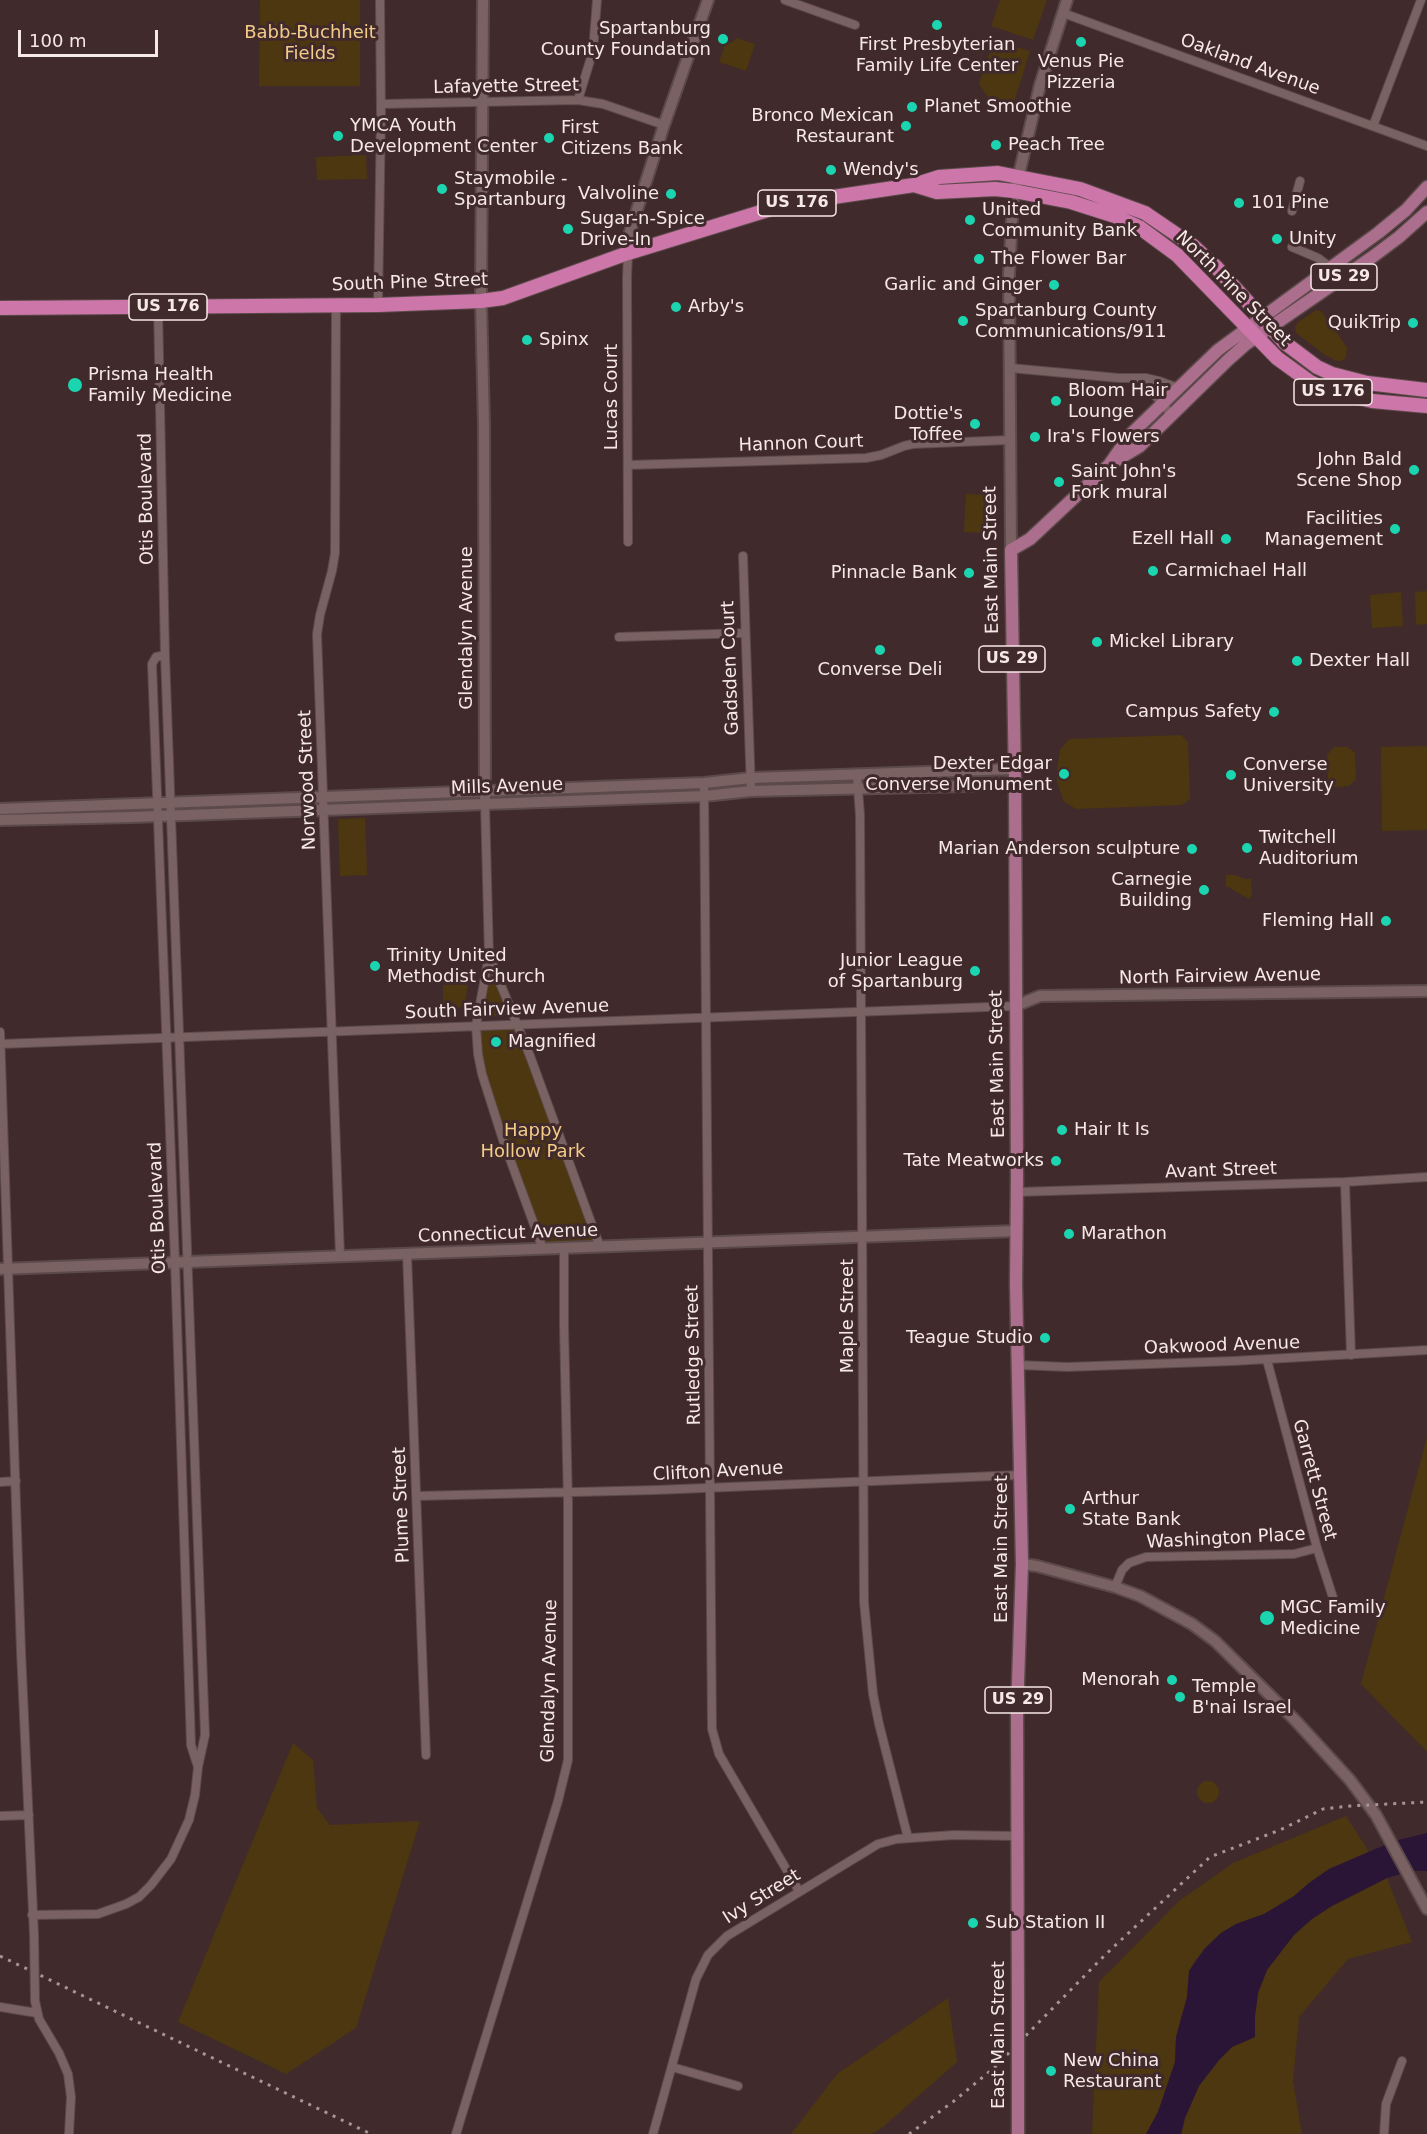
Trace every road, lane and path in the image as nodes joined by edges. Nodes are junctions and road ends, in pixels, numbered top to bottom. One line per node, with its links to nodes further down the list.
1 (380, 0): 12 (street)
2 (483, 0): 11 (street, Glendalyn Avenue)
3 (597, 0): 10 (street)
4 (708, 0): 13 (street)
5 (785, 0): 9 (street)
6 (1067, 0): 8 (street, East Main Street)
7 (1421, 0): 14 (street)
8 (1063, 13): 14 (street, Oakland Avenue); 16 (street, East Main Street)
9 (855, 25)
10 (578, 100): 11 (street, Lafayette Street); 13 (street, Lafayette Street)
11 (483, 102): 12 (street, Lafayette Street); 26 (street, Glendalyn Avenue)
12 (381, 104): 28 (street)
13 (664, 125): 24 (street)
14 (1373, 126): 15 (street, Oakland Avenue)
15 (1427, 146)
16 (1018, 177): 18 (highway, South Pine Street / US 176); 20 (street, East Main Street); 31 (highway, North Pine Street)
17 (1300, 181): 21 (street)
18 (914, 185): 20 (highway, South Pine Street / US 176); 24 (highway, South Pine Street / US 176)
19 (1427, 187): 25 (main road, US 29)
20 (1014, 191): 32 (highway, North Pine Street / US 176); 33 (street, East Main Street)
21 (1292, 211)
22 (1427, 212): 31 (main road, US 29)
23 (1292, 247): 25 (street)
24 (628, 253): 26 (highway, South Pine Street / US 176); 41 (street, Lucas Court)
25 (1330, 267): 31 (main road, US 29)
26 (482, 301): 28 (highway, South Pine Street / US 176); 55 (street, Glendalyn Avenue)
27 (336, 304): 28 (highway, South Pine Street / US 176); 29 (highway, South Pine Street / US 176); 58 (street, Norwood Street)
28 (378, 305)
29 (158, 307): 30 (highway, South Pine Street / US 176); 48 (street, Otis Boulevard)
30 (0, 308)
31 (1266, 322): 32 (main road, US 29); 36 (highway, North Pine Street)
32 (1252, 332): 35 (main road, US 29); 38 (highway, North Pine Street / US 176); 39 (main road, US 29)
33 (1010, 368): 34 (street); 40 (street, East Main Street)
34 (1146, 378): 35 (street); 37 (street)
35 (1178, 388): 37 (main road, US 29)
36 (1427, 390)
37 (1162, 404): 39 (street); 42 (main road, US 29)
38 (1427, 406)
39 (1171, 414): 42 (main road, US 29)
40 (1009, 441): 41 (street, Hannon Court); 44 (street, East Main Street)
41 (628, 465): 43 (street, Lucas Court)
42 (1109, 465): 44 (main road, US 29)
43 (628, 542)
44 (1011, 550): 49 (main road, East Main Street / US 29)
45 (743, 556): 46 (street, Gadsden Court)
46 (745, 633): 47 (street); 51 (street, Gadsden Court)
47 (619, 637)
48 (165, 655): 59 (street, Otis Boulevard); 60 (street, Otis Boulevard)
49 (1014, 769): 50 (street, Mills Avenue); 53 (main road, East Main Street / US 29)
50 (857, 776): 51 (street, Mills Avenue); 54 (street, Maple Street)
51 (751, 778): 52 (street, Mills Avenue); 56 (street, Gadsden Court)
52 (704, 783): 55 (street, Mills Avenue); 57 (street, Rutledge Street)
53 (1015, 783): 54 (street, Mills Avenue); 69 (main road, East Main Street / US 29)
54 (858, 789): 56 (street, Mills Avenue); 70 (street, Maple Street)
55 (484, 791): 58 (street, Mills Avenue); 61 (street, Glendalyn Avenue)
56 (751, 791): 57 (street, Mills Avenue)
57 (704, 796): 61 (street, Mills Avenue); 71 (street, Rutledge Street)
58 (323, 797): 59 (street, Mills Avenue); 63 (street, Norwood Street)
59 (171, 802): 60 (street, Mills Avenue); 65 (street, Otis Boulevard)
60 (158, 803): 62 (street, Mills Avenue); 64 (street, Otis Boulevard)
61 (485, 804): 63 (street, Mills Avenue); 67 (street, Glendalyn Avenue)
62 (0, 809)
63 (324, 810): 65 (street, Mills Avenue); 75 (street, Norwood Street)
64 (158, 816): 65 (street, Mills Avenue); 66 (street, Mills Avenue); 77 (street, Otis Boulevard)
65 (171, 816): 76 (street, Otis Boulevard)
66 (0, 819)
67 (489, 956): 72 (street, Glendalyn Avenue); 73 (street, Glendalyn Avenue)
68 (1427, 992): 69 (street, North Fairview Avenue)
69 (1015, 1006): 70 (street, South Fairview Avenue); 81 (main road, East Main Street / US 29)
70 (861, 1013): 71 (street, South Fairview Avenue); 83 (street, Maple Street)
71 (706, 1018): 72 (street, South Fairview Avenue); 84 (street, Rutledge Street)
72 (518, 1024): 73 (street, South Fairview Avenue); 85 (street, Glendalyn Avenue)
73 (476, 1026): 75 (street, South Fairview Avenue); 87 (street, Glendalyn Avenue)
74 (0, 1032): 78 (street)
75 (332, 1032): 76 (street, South Fairview Avenue); 89 (street, Norwood Street)
76 (179, 1037): 77 (street, South Fairview Avenue); 91 (street, Otis Boulevard)
77 (166, 1038): 78 (street, South Fairview Avenue); 90 (street, Otis Boulevard)
78 (0, 1044): 92 (street)
79 (1427, 1177): 80 (street, Avant Street)
80 (1345, 1182): 81 (street, Avant Street); 94 (street)
81 (1017, 1192): 82 (main road, East Main Street / US 29)
82 (1016, 1231): 83 (street, Connecticut Avenue); 96 (main road, East Main Street / US 29)
83 (863, 1237): 84 (street, Connecticut Avenue); 99 (street, Maple Street)
84 (708, 1243): 85 (street, Connecticut Avenue); 101 (street, Rutledge Street)
85 (600, 1247): 86 (street, Connecticut Avenue)
86 (564, 1248): 87 (street, Connecticut Avenue); 102 (street, Glendalyn Avenue)
87 (543, 1249): 88 (street, Connecticut Avenue)
88 (407, 1254): 89 (street, Connecticut Avenue); 103 (street, Plume Street)
89 (340, 1256): 91 (street, Connecticut Avenue)
90 (175, 1262): 91 (street, Connecticut Avenue); 92 (street, Connecticut Avenue); 109 (street, Otis Boulevard)
91 (188, 1262): 109 (street, Otis Boulevard)
92 (4, 1269): 98 (street)
93 (1427, 1350): 94 (street, Oakwood Avenue)
94 (1351, 1355): 95 (street, Oakwood Avenue)
95 (1267, 1360): 96 (street, Oakwood Avenue); 104 (street, Garrett Street)
96 (1019, 1365): 97 (main road, East Main Street / US 29)
97 (1020, 1475): 99 (street, Clifton Avenue); 105 (main road, East Main Street / US 29)
98 (16, 1481): 100 (street); 110 (street)
99 (863, 1481): 101 (street, Clifton Avenue); 113 (street, Maple Street)
100 (0, 1482)
101 (710, 1488): 102 (street, Clifton Avenue); 114 (street, Rutledge Street)
102 (567, 1492): 103 (street, Clifton Avenue); 123 (street, Glendalyn Avenue)
103 (417, 1496): 108 (street, Plume Street)
104 (1317, 1548): 106 (street, Washington Place); 107 (street, Garrett Street)
105 (1022, 1564): 106 (street); 112 (main road, East Main Street / US 29)
106 (1115, 1587): 115 (street)
107 (1336, 1607)
108 (426, 1755)
109 (198, 1767): 116 (street, Otis Boulevard)
110 (29, 1815): 111 (street); 116 (street)
111 (0, 1816)
112 (1017, 1836): 113 (street, Ivy Street); 125 (main road, East Main Street / US 29, bridge)
113 (908, 1839): 114 (street, Ivy Street)
114 (799, 1891): 120 (street, Ivy Street)
115 (1427, 1909)
116 (32, 1915): 118 (street, bridge)
117 (0, 2007): 118 (street)
118 (37, 2013): 122 (street)
119 (1402, 2061): 126 (street)
120 (672, 2067): 121 (street); 124 (street, Ivy Street)
121 (738, 2086)
122 (69, 2134)
123 (457, 2134)
124 (653, 2134)
125 (1018, 2134)
126 (1384, 2134)

